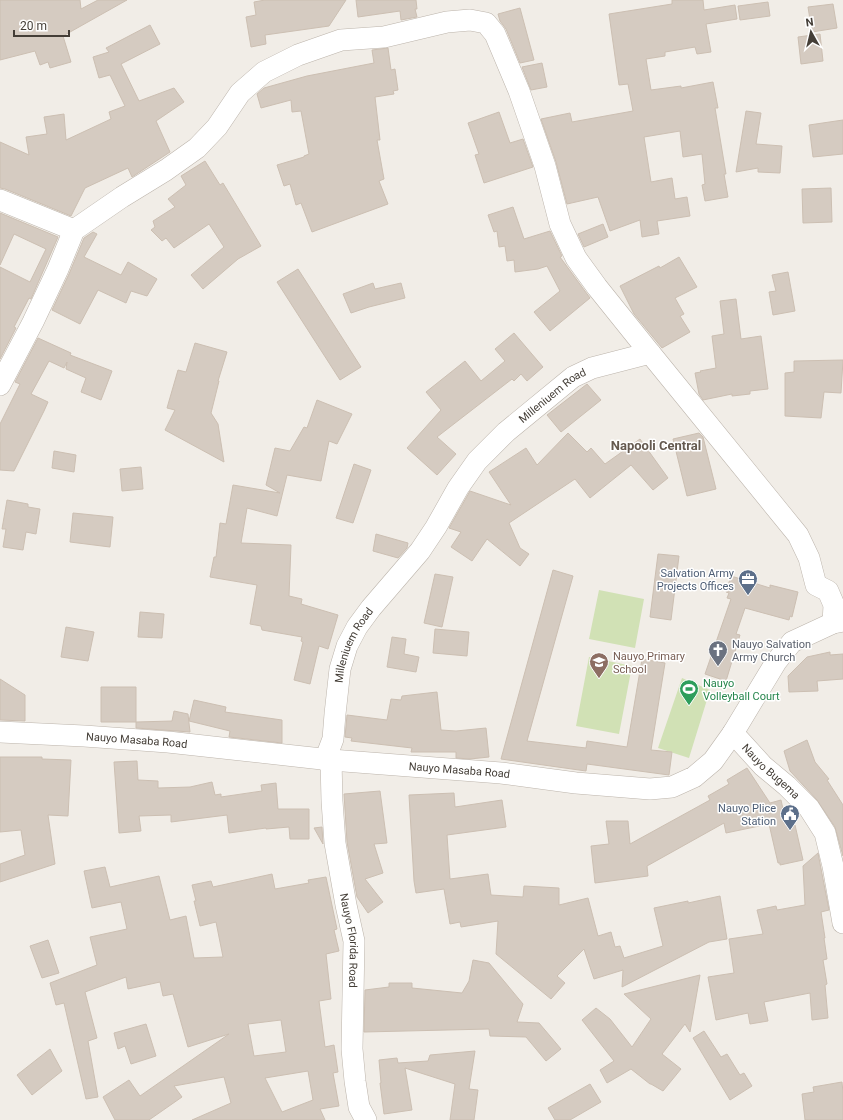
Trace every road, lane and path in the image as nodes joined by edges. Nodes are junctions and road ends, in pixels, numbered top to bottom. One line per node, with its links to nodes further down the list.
1 (0, 200): 2 (street)
2 (74, 230): 3 (street); 4 (street)
3 (650, 353): 5 (street); 8 (street, Milleniuem Road)
4 (0, 385)
5 (838, 622): 7 (street, Nauyo Masaba Road)
6 (0, 732): 8 (street, Nauyo Masaba Road)
7 (733, 733): 8 (street, Nauyo Masaba Road); 9 (street, Nauyo Bugema)
8 (328, 760): 10 (street, Nauyo Florida Road)
9 (843, 923)
10 (366, 1120)

